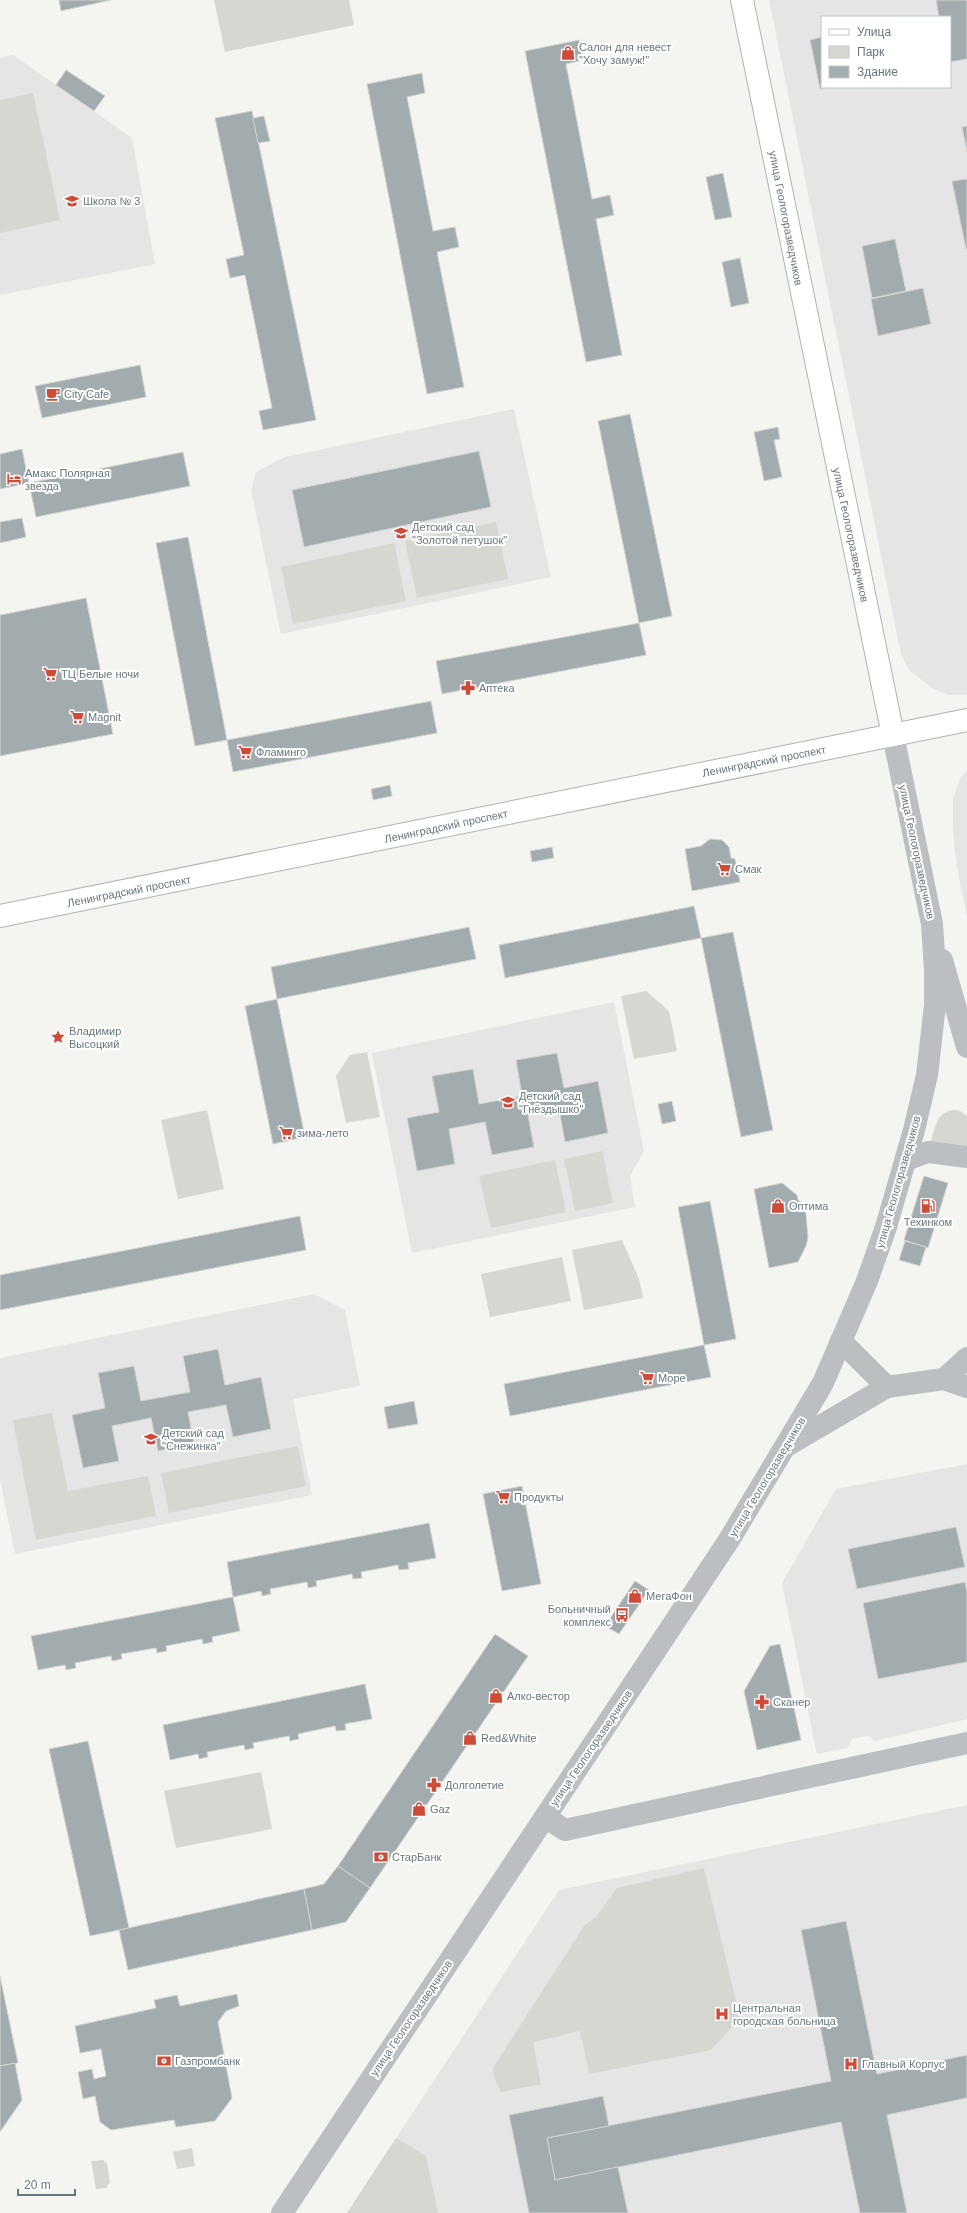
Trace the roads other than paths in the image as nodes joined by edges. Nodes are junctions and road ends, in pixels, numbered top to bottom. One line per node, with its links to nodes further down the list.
1 (742, 0): 3 (main road, улица Геологоразведчиков)
2 (967, 720): 3 (main road, Ленинградский проспект)
3 (893, 735): 4 (main road, Ленинградский проспект); 5 (street, улица Геологоразведчиков)
4 (0, 916)
5 (932, 924): 6 (street); 8 (street, улица Геологоразведчиков)
6 (967, 1047)
7 (967, 1157): 8 (street)
8 (906, 1160): 9 (street, улица Геологоразведчиков)
9 (841, 1341): 12 (street); 14 (street, улица Геологоразведчиков)
10 (967, 1358): 11 (street)
11 (944, 1379): 12 (street); 13 (street)
12 (887, 1387): 14 (street)
13 (967, 1387)
14 (787, 1446): 16 (street, улица Геологоразведчиков)
15 (967, 1743): 16 (street)
16 (545, 1817): 17 (street, улица Геологоразведчиков)
17 (282, 2213)

